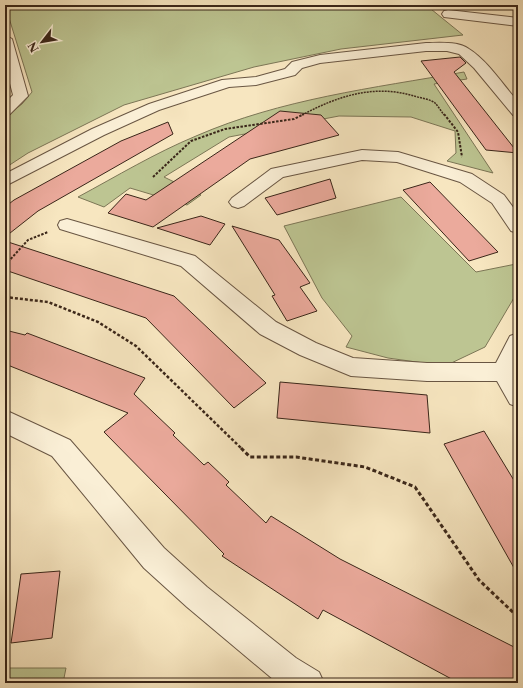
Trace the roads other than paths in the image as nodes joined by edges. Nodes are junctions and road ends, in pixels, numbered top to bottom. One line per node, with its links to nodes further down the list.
1 (448, 14): 2 (street)
2 (518, 22)
3 (5, 39): 4 (street)
4 (5, 112)
5 (518, 112): 6 (street)
6 (5, 181)
7 (238, 202): 9 (street)
8 (67, 225): 11 (street)
9 (518, 227)
10 (518, 342): 11 (street)
11 (503, 372): 12 (street)
12 (518, 397)
13 (5, 421): 14 (street)
14 (308, 683)

